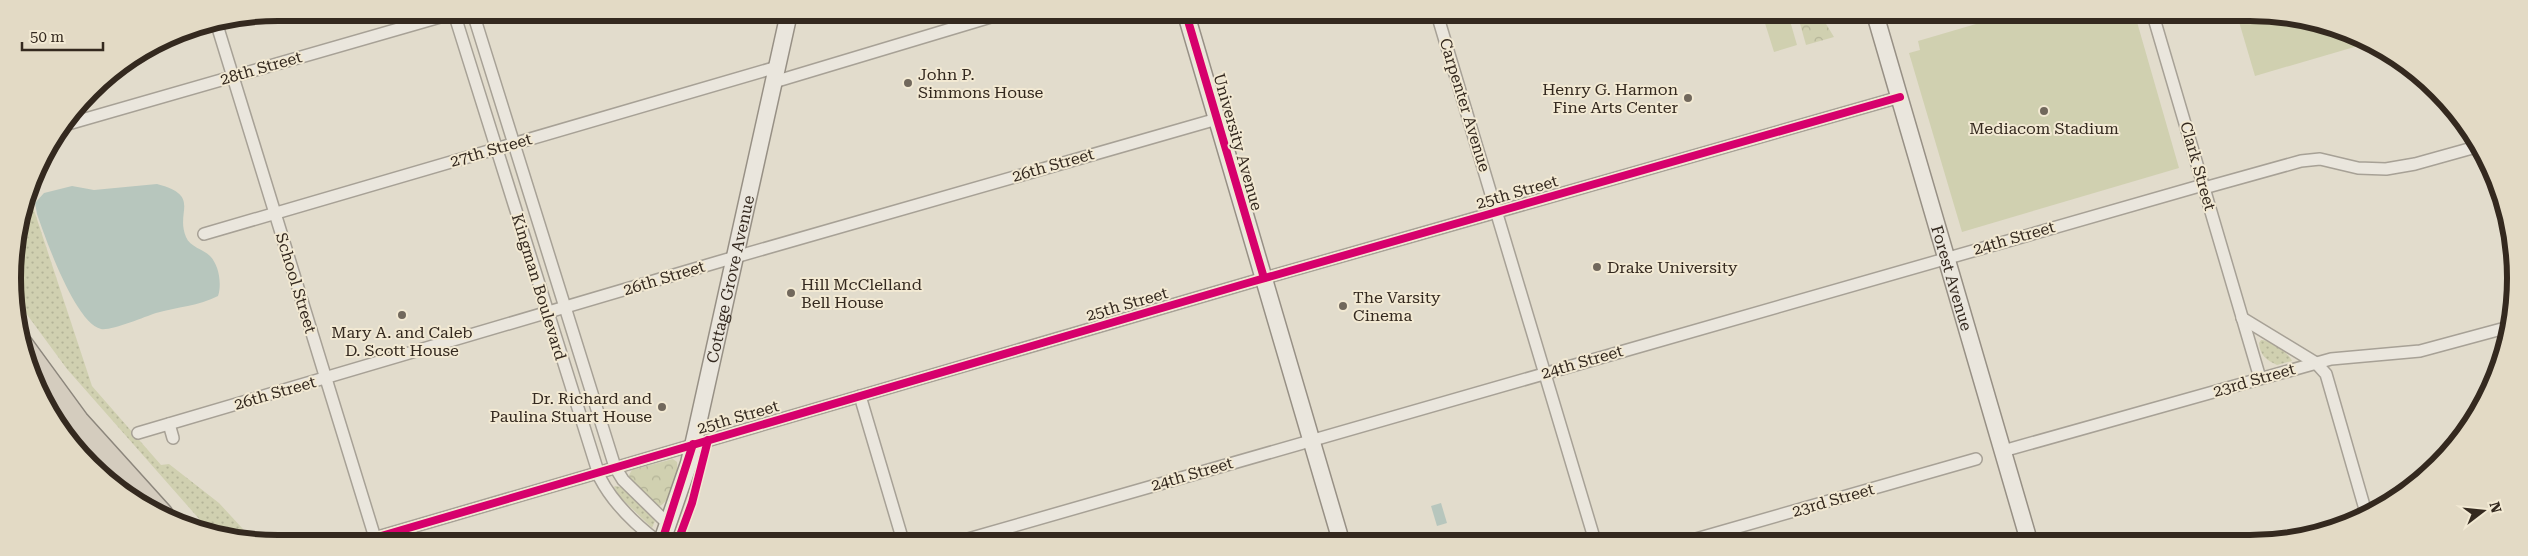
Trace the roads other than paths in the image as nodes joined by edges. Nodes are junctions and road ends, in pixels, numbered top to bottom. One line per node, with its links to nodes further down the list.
1 (426, 21): 12 (street, 28th Street)
2 (456, 21): 17 (street, Kingman Boulevard)
3 (476, 21): 16 (street, Kingman Boulevard)
4 (787, 21): 11 (main road, Cottage Grove Avenue)
5 (974, 21): 11 (street, 27th Street)
6 (1188, 21): 14 (main road, University Avenue)
7 (1440, 21): 20 (street, Carpenter Avenue)
8 (1877, 21): 13 (main road, Forest Avenue)
9 (2155, 21): 19 (street, Clark Street)
10 (218, 28): 12 (street, School Street)
11 (775, 75): 16 (street, 27th Street); 23 (main road, Cottage Grove Avenue)
12 (232, 76): 15 (street, 28th Street); 21 (street, School Street)
13 (1900, 97): 20 (street, 25th Street); 24 (main road, Forest Avenue)
14 (1217, 119): 23 (street, 26th Street); 25 (main road, University Avenue)
15 (74, 122)
16 (514, 143): 17 (street, 27th Street); 26 (street, Kingman Boulevard)
17 (496, 148): 21 (street, 27th Street); 27 (street, Kingman Boulevard)
18 (2471, 148): 19 (street, 24th Street)
19 (2204, 186): 24 (street, 24th Street); 28 (street, Clark Street)
20 (1498, 212): 25 (street, 25th Street); 32 (street, Carpenter Avenue)
21 (274, 213): 22 (street, 27th Street); 33 (street, School Street)
22 (204, 234)
23 (736, 257): 26 (street, 26th Street); 40 (main road, Cottage Grove Avenue)
24 (1946, 258): 32 (street, 24th Street); 41 (main road, Forest Avenue)
25 (1264, 278): 35 (street, 25th Street); 39 (main road, University Avenue)
26 (565, 307): 27 (street, 26th Street); 43 (street, Kingman Boulevard)
27 (547, 313): 33 (street, 26th Street); 44 (street, Kingman Boulevard)
28 (2242, 318): 30 (street); 34 (street, Clark Street)
29 (2502, 328): 30 (street, 23rd Street)
30 (2316, 363): 34 (street, 23rd Street); 46 (street)
31 (36, 364): 45 (highway)
32 (1546, 372): 39 (street, 24th Street); 55 (street, Carpenter Avenue)
33 (326, 378): 36 (street, 26th Street); 48 (street, School Street)
34 (2260, 378): 41 (street, 23rd Street)
35 (860, 396): 40 (street, 25th Street); 52 (street)
36 (169, 424): 37 (street, 26th Street); 38 (street)
37 (138, 433)
38 (173, 438)
39 (1311, 439): 53 (street, 24th Street); 54 (main road, University Avenue)
40 (693, 444): 43 (street, 25th Street); 47 (main road, Cottage Grove Avenue)
41 (2003, 451): 57 (main road, Forest Avenue)
42 (1976, 459): 56 (street, 23rd Street)
43 (615, 467): 44 (street, 25th Street); 47 (street, Kingman Boulevard)
44 (598, 472): 49 (street, 25th Street); 50 (street, Kingman Boulevard)
45 (149, 499)
46 (2365, 508)
47 (668, 524): 51 (main road, Cottage Grove Avenue)
48 (371, 535)
49 (389, 535)
50 (651, 535)
51 (664, 535)
52 (901, 535)
53 (982, 535)
54 (1339, 535)
55 (1593, 535)
56 (1710, 535)
57 (2027, 535)

